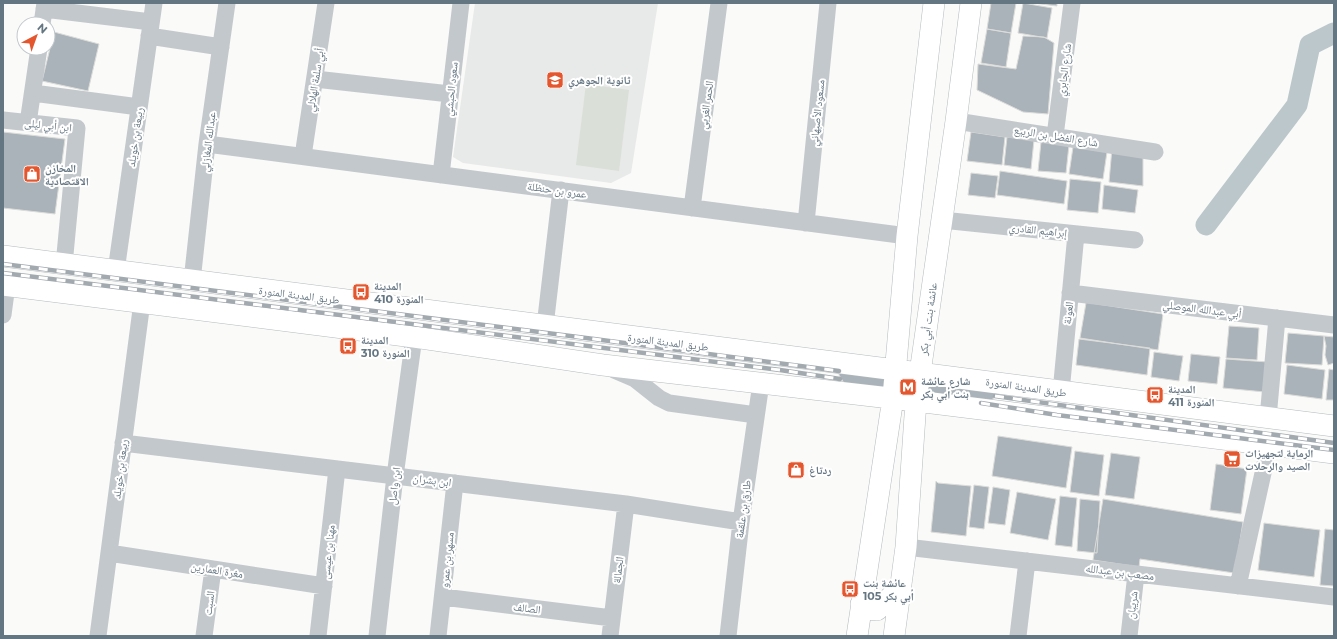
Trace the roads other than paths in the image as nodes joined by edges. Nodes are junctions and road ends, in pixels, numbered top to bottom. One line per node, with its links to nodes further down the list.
1 (154, 3): 11 (street, ربيعة بن خويلد)
2 (227, 3): 12 (street, عبدالله المغازلي)
3 (326, 3): 14 (street, أبي سلمة الهلالي)
4 (460, 3): 16 (street, سعود الحبشي)
5 (719, 3): 27 (street, الحمر الغربي)
6 (828, 3): 29 (street, مسعود الأصبهاني)
7 (934, 3): 31 (main road)
8 (971, 3): 19 (main road, عائشة بنت أبي بكر)
9 (1072, 3): 21 (street, شارع الجابري)
10 (44, 12): 11 (street)
11 (150, 29): 12 (street); 17 (street, ربيعة بن خويلد)
12 (221, 47): 22 (street, عبدالله المغازلي)
13 (38, 56): 15 (street)
14 (315, 79): 16 (street); 24 (street, أبي سلمة الهلالي)
15 (33, 93): 17 (street); 20 (street)
16 (450, 94): 25 (street, سعود الحبشي)
17 (139, 108): 35 (street, ربيعة بن خويلد)
18 (3, 120): 20 (street, ابن أبي ليلى)
19 (956, 121): 21 (street, شارع الفضل بن الربيع); 28 (main road, عائشة بنت أبي بكر)
20 (28, 123): 34 (street, ابن أبي ليلى)
21 (1055, 136): 23 (street, شارع الفضل بن الربيع)
22 (207, 144): 24 (street, عمرو بن حنظلة); 36 (street, عبدالله المغازلي)
23 (1155, 152)
24 (303, 156): 25 (street, عمرو بن حنظلة)
25 (441, 175): 26 (street, عمرو بن حنظلة)
26 (562, 190): 27 (street, عمرو بن حنظلة); 43 (street)
27 (692, 208): 29 (street, عمرو بن حنظلة)
28 (942, 220): 30 (street, إبراهيم القادري); 47 (main road, عائشة بنت أبي بكر)
29 (806, 223): 31 (street, عمرو بن حنظلة)
30 (1076, 234): 32 (street, إبراهيم القادري); 38 (street, العونة)
31 (907, 236): 46 (main road)
32 (1135, 240)
33 (3, 256): 34 (main road, طريق المدينة المنورة)
34 (64, 265): 35 (main road, طريق المدينة المنورة)
35 (116, 271): 36 (main road, طريق المدينة المنورة)
36 (192, 281): 43 (main road, طريق المدينة المنورة)
37 (5, 285): 39 (main road); 40 (street)
38 (1070, 293): 41 (street, أبي عبدالله الموصلي); 49 (street, العونة)
39 (142, 302): 44 (main road); 55 (street, ربيعة بن خويلد)
40 (3, 316)
41 (1277, 318): 42 (street, أبي عبدالله الموصلي); 53 (street)
42 (1334, 323)
43 (545, 326): 46 (main road, طريق المدينة المنورة)
44 (414, 337): 45 (main road); 59 (street, ابن واصل)
45 (603, 365): 48 (main road); 52 (street)
46 (896, 371): 47 (main road, طريق المدينة المنورة); 50 (main road)
47 (920, 372): 49 (main road, طريق المدينة المنورة); 51 (main road, عائشة بنت أبي بكر)
48 (761, 383): 50 (main road); 52 (street, طارق بن علقمة)
49 (1061, 392): 53 (main road, طريق المدينة المنورة)
50 (893, 398): 51 (main road); 73 (main road)
51 (916, 401): 56 (main road); 63 (main road, عائشة بنت أبي بكر)
52 (756, 415): 62 (street, طارق بن علقمة)
53 (1268, 418): 54 (main road, طريق المدينة المنورة)
54 (1334, 426)
55 (123, 443): 58 (street, ابن بشران); 64 (street, ربيعة بن خويلد)
56 (1269, 446): 57 (main road); 69 (street)
57 (1334, 452)
58 (337, 469): 59 (street, ابن بشران); 68 (street, مهنا بن عيسى)
59 (396, 476): 60 (street, ابن بشران); 78 (street, ابن واصل)
60 (456, 483): 61 (street, ابن بشران); 71 (street, مسهر بن عمرو)
61 (626, 504): 62 (street, ابن بشران); 74 (street, الجمالة)
62 (741, 522): 81 (street, طارق بن علقمة)
63 (906, 547): 65 (street, مصعب بن عبدالله); 70 (main road, عائشة بنت أبي بكر)
64 (109, 553): 66 (street, مغرة العمارين); 75 (street, ربيعة بن خويلد)
65 (1028, 561): 67 (street, مصعب بن عبدالله); 84 (street)
66 (213, 569): 68 (street, مغرة العمارين); 76 (street, السبت)
67 (1136, 574): 69 (street, مصعب بن عبدالله); 85 (street, شريبان)
68 (324, 586): 77 (street, مهنا بن عيسى)
69 (1238, 586): 72 (street, مصعب بن عبدالله)
70 (900, 588): 73 (main road); 83 (main road, عائشة بنت أبي بكر)
71 (442, 597): 74 (street, الصالف); 79 (street, مسهر بن عمرو)
72 (1334, 597)
73 (861, 604): 82 (main road)
74 (612, 618): 80 (street, الجمالة)
75 (98, 636)
76 (204, 636)
77 (318, 636)
78 (377, 636)
79 (438, 636)
80 (610, 636)
81 (728, 636)
82 (857, 636)
83 (894, 636)
84 (1018, 636)
85 (1129, 636)

